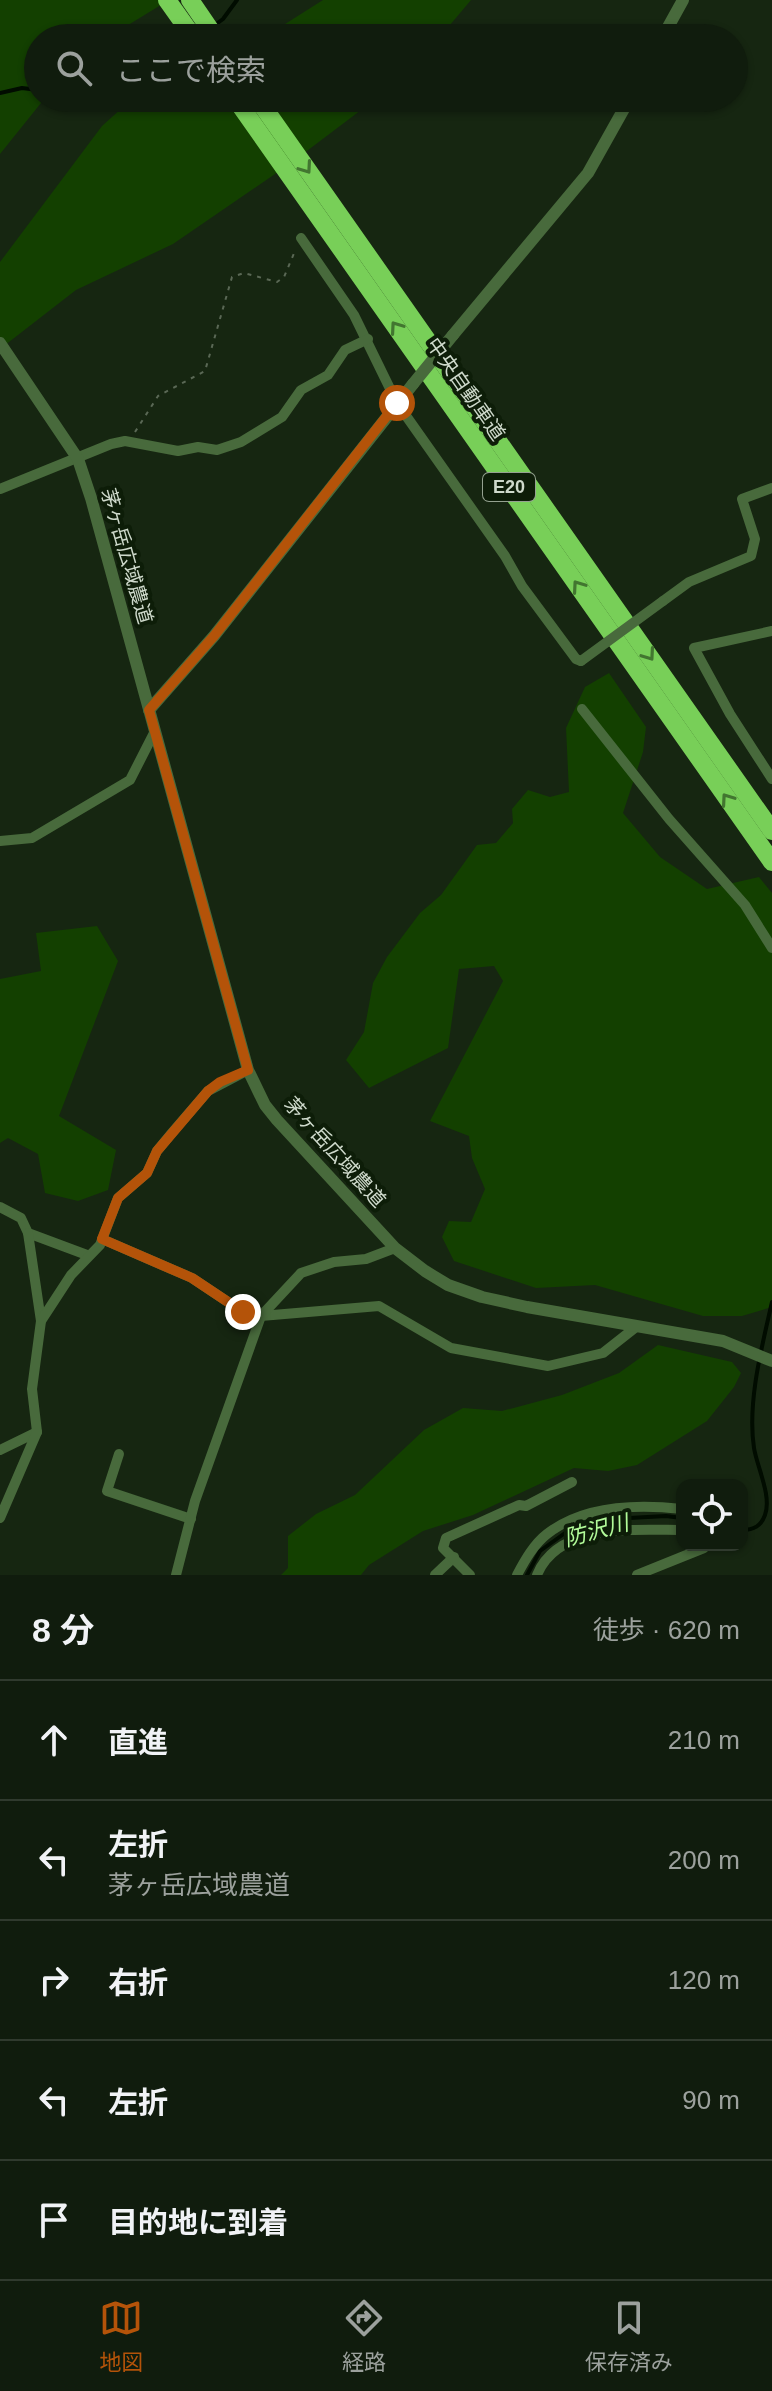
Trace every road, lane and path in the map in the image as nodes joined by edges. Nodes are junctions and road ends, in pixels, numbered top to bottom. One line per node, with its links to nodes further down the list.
1 (167, 0): 4 (highway)
2 (190, 0): 5 (highway)
3 (683, 0): 6 (street)
4 (184, 24)
5 (206, 24)
6 (670, 24)
7 (256, 112): 23 (highway, 中央自動車道 / E20, one-way to 23)
8 (256, 112): 25 (highway, 中央自動車道 / E20, one-way to 8)
9 (622, 112): 13 (street, bridge)
10 (301, 238): 11 (street); 14 (path)
11 (368, 339): 13 (street); 14 (street)
12 (0, 343): 15 (street, 茅ヶ岳広域農道)
13 (397, 403): 16 (street, bridge); 20 (street)
14 (125, 441): 15 (street)
15 (78, 459): 17 (street); 20 (street, 茅ヶ岳広域農道)
16 (772, 488)
17 (0, 489)
18 (772, 631): 22 (street)
19 (582, 709): 26 (street)
20 (149, 710): 21 (street, 茅ヶ岳広域農道)
21 (155, 731): 24 (street); 27 (street, 茅ヶ岳広域農道)
22 (772, 779)
23 (772, 831)
24 (0, 841)
25 (772, 862)
26 (772, 948)
27 (248, 1070): 30 (street); 31 (street, 茅ヶ岳広域農道)
28 (0, 1207): 29 (street)
29 (28, 1233): 32 (street); 34 (street)
30 (102, 1239): 32 (street); 33 (street)
31 (395, 1248): 33 (street); 35 (street, 茅ヶ岳広域農道)
32 (87, 1255): 34 (street)
33 (261, 1316): 35 (street); 43 (street)
34 (41, 1321): 37 (street)
35 (636, 1327): 36 (street, 茅ヶ岳広域農道)
36 (772, 1361)
37 (37, 1432): 38 (street); 42 (street)
38 (0, 1450)
39 (119, 1454): 43 (street)
40 (572, 1482): 46 (street)
41 (676, 1509): 50 (street)
42 (0, 1518)
43 (191, 1519): 47 (street)
44 (676, 1530): 51 (street)
45 (697, 1551): 52 (street)
46 (454, 1557): 48 (street); 49 (street)
47 (176, 1575)
48 (435, 1575)
49 (470, 1575)
50 (517, 1575)
51 (537, 1575)
52 (637, 1575)

